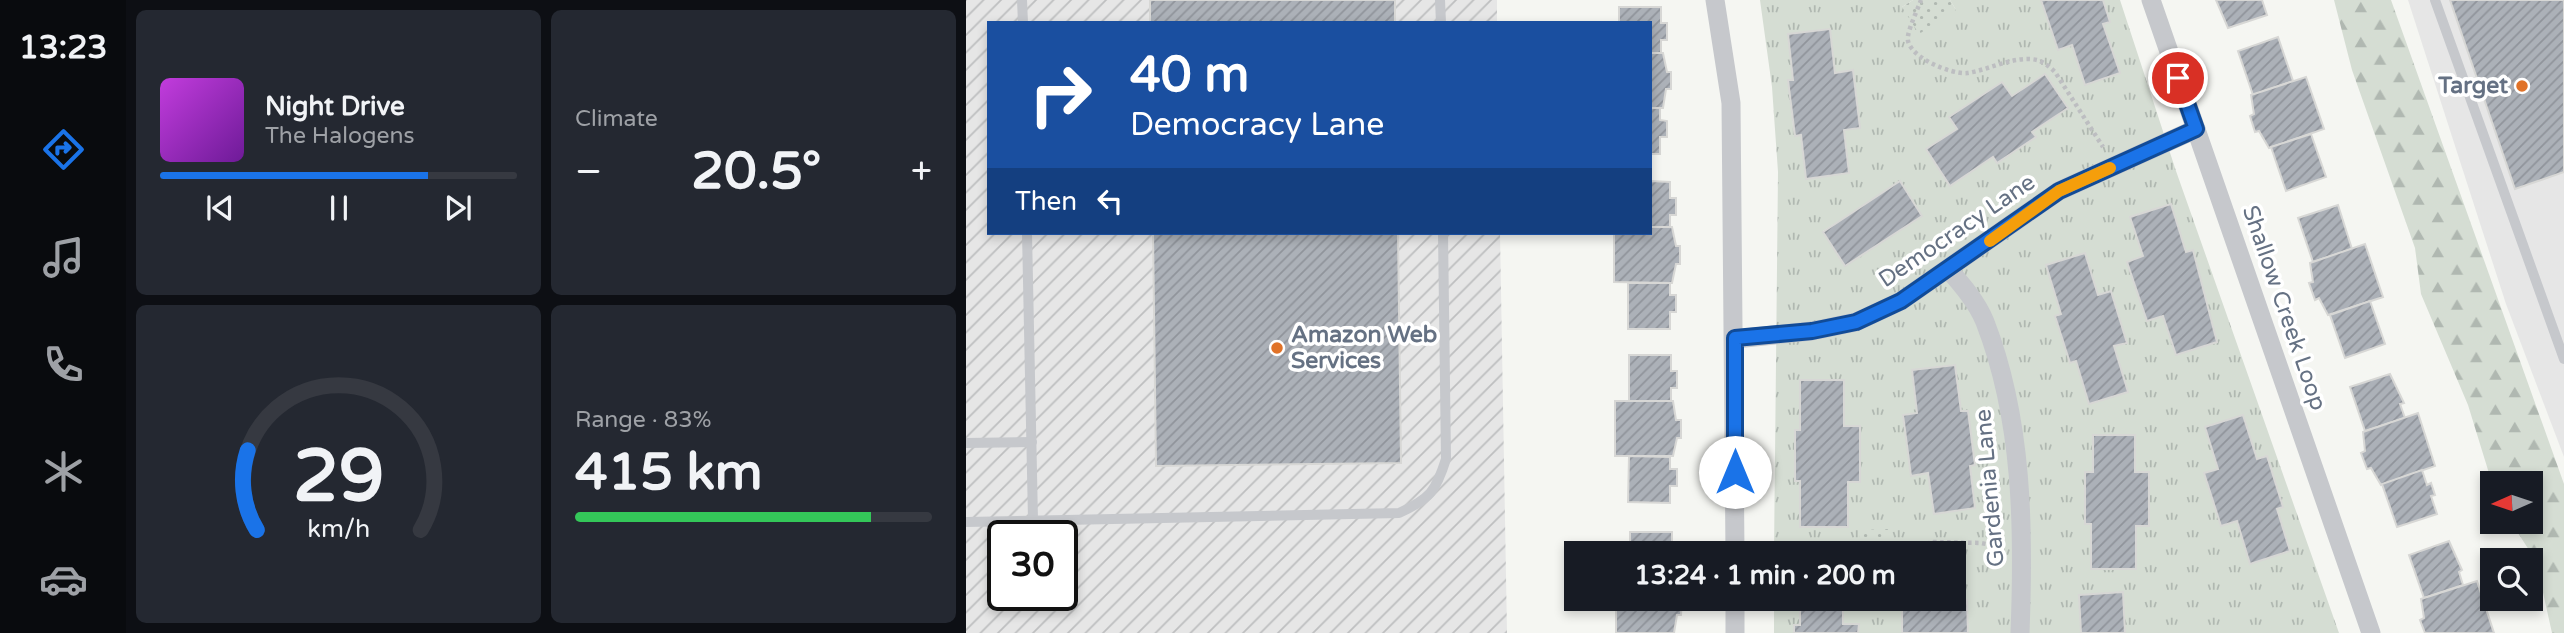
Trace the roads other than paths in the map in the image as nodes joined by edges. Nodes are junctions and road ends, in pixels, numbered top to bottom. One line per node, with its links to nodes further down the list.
1 (1022, 0): 6 (lane)
2 (1440, 0): 7 (lane)
3 (1714, 0): 12 (street)
4 (2151, 0): 8 (street, Shallow Creek Loop)
5 (2435, 0): 13 (lane)
6 (1023, 21)
7 (1441, 21)
8 (2196, 129): 11 (street, Democracy Lane); 23 (street, Shallow Creek Loop)
9 (1027, 235): 14 (lane)
10 (1443, 235): 16 (lane)
11 (1948, 269): 12 (street, Democracy Lane); 22 (street, Gardenia Lane)
12 (1735, 338): 19 (street)
13 (2564, 359)
14 (1032, 442): 15 (lane); 16 (lane)
15 (966, 443)
16 (1033, 520)
17 (987, 521): 18 (lane)
18 (966, 522)
19 (1735, 541)
20 (1735, 611): 21 (street)
21 (1735, 633)
22 (2020, 633)
23 (2371, 633)

